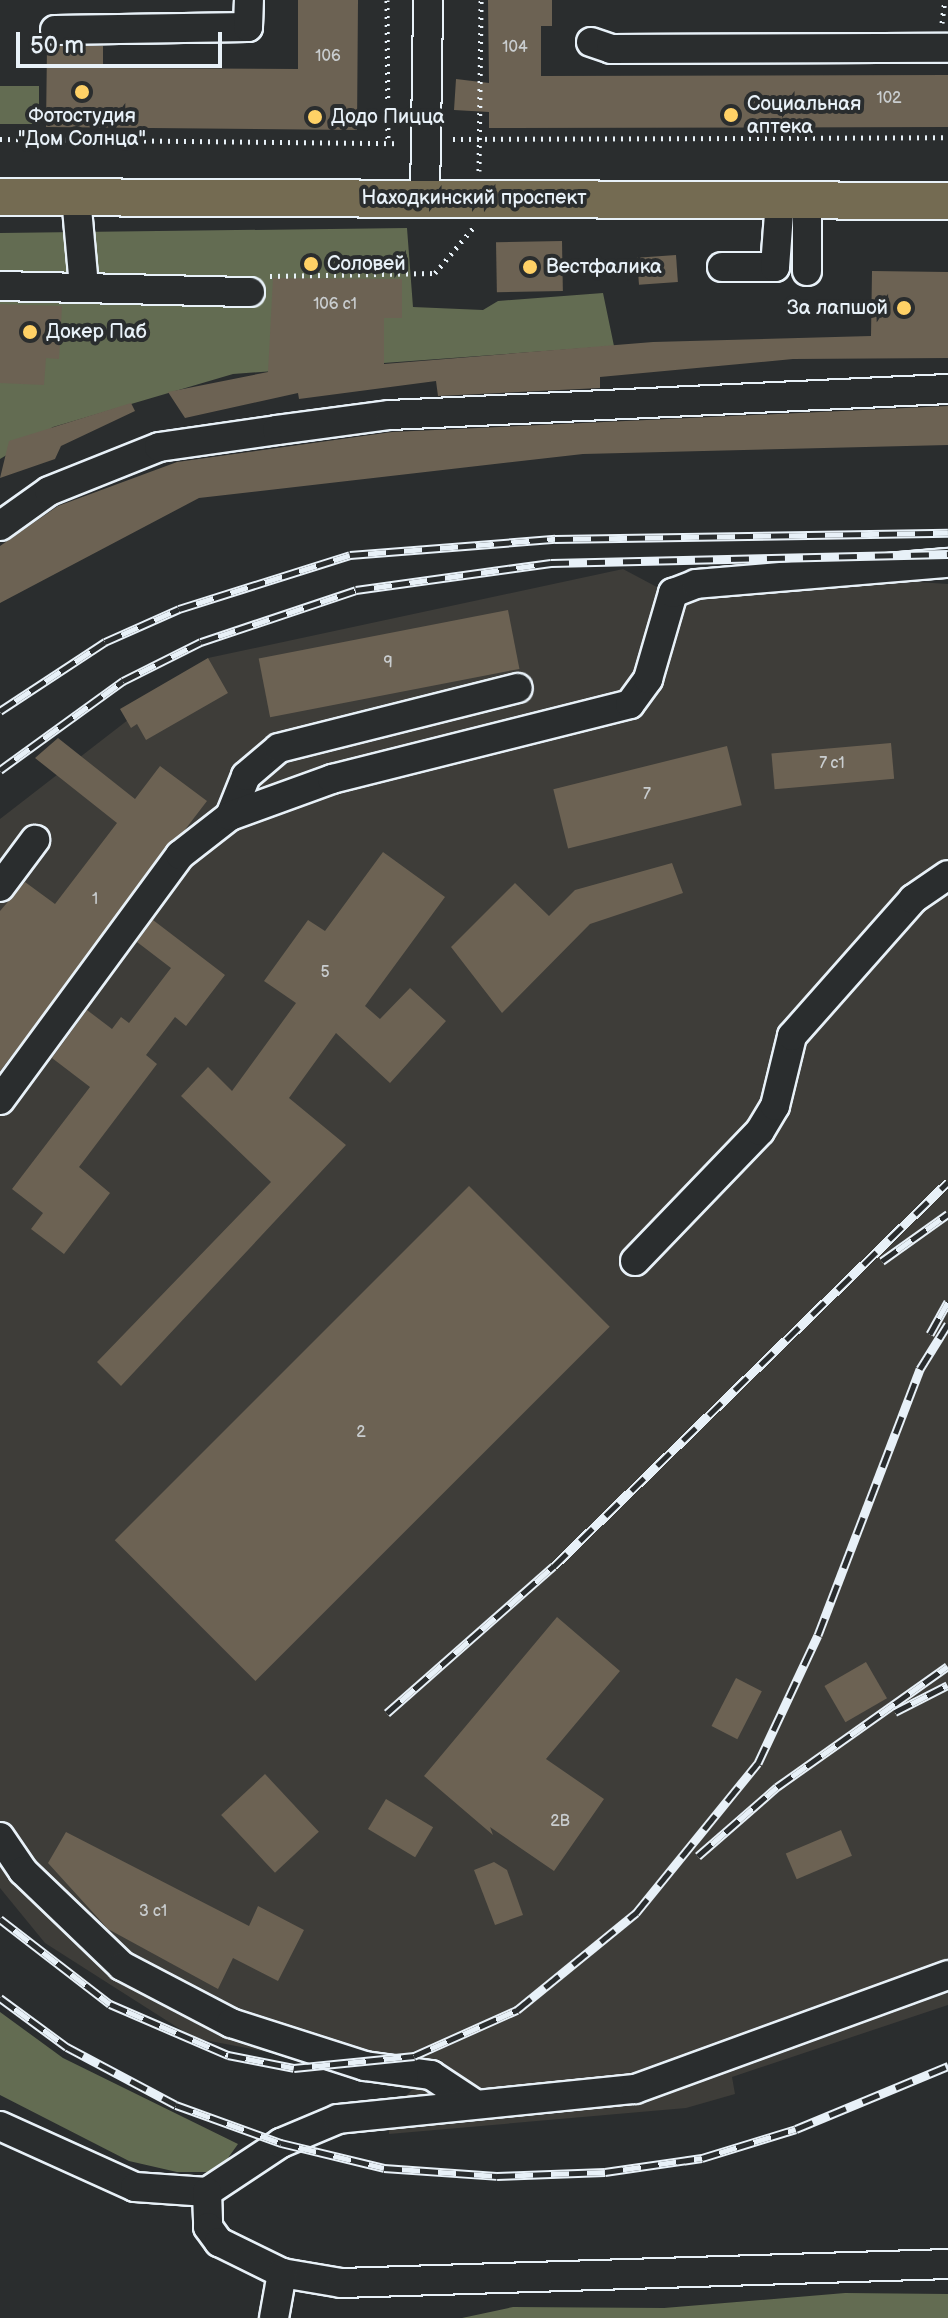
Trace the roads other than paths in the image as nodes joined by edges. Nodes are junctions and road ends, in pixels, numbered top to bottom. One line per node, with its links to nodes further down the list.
1 (249, 0): 3 (street)
2 (428, 0): 8 (street)
3 (55, 30)
4 (591, 42): 5 (street)
5 (948, 48)
6 (0, 197): 7 (main road, Находкинский проспект)
7 (76, 197): 8 (main road, Находкинский проспект); 14 (street)
8 (425, 198): 10 (main road, Находкинский проспект)
9 (948, 201): 10 (main road, Находкинский проспект)
10 (793, 202): 11 (street); 12 (street)
11 (722, 267)
12 (807, 271)
13 (0, 286): 14 (street)
14 (84, 287): 15 (street)
15 (250, 292)
16 (948, 389): 17 (street)
17 (0, 526)
18 (948, 563): 20 (street)
19 (518, 688): 20 (street)
20 (230, 816): 24 (street)
21 (35, 840): 23 (street)
22 (948, 875): 25 (street)
23 (0, 887)
24 (0, 1100)
25 (635, 1261)
26 (0, 1837): 28 (street)
27 (948, 1975): 28 (street)
28 (472, 2102): 30 (street)
29 (0, 2126): 30 (street)
30 (207, 2192): 32 (street)
31 (948, 2264): 32 (street)
32 (282, 2273): 33 (street)
33 (274, 2318)

